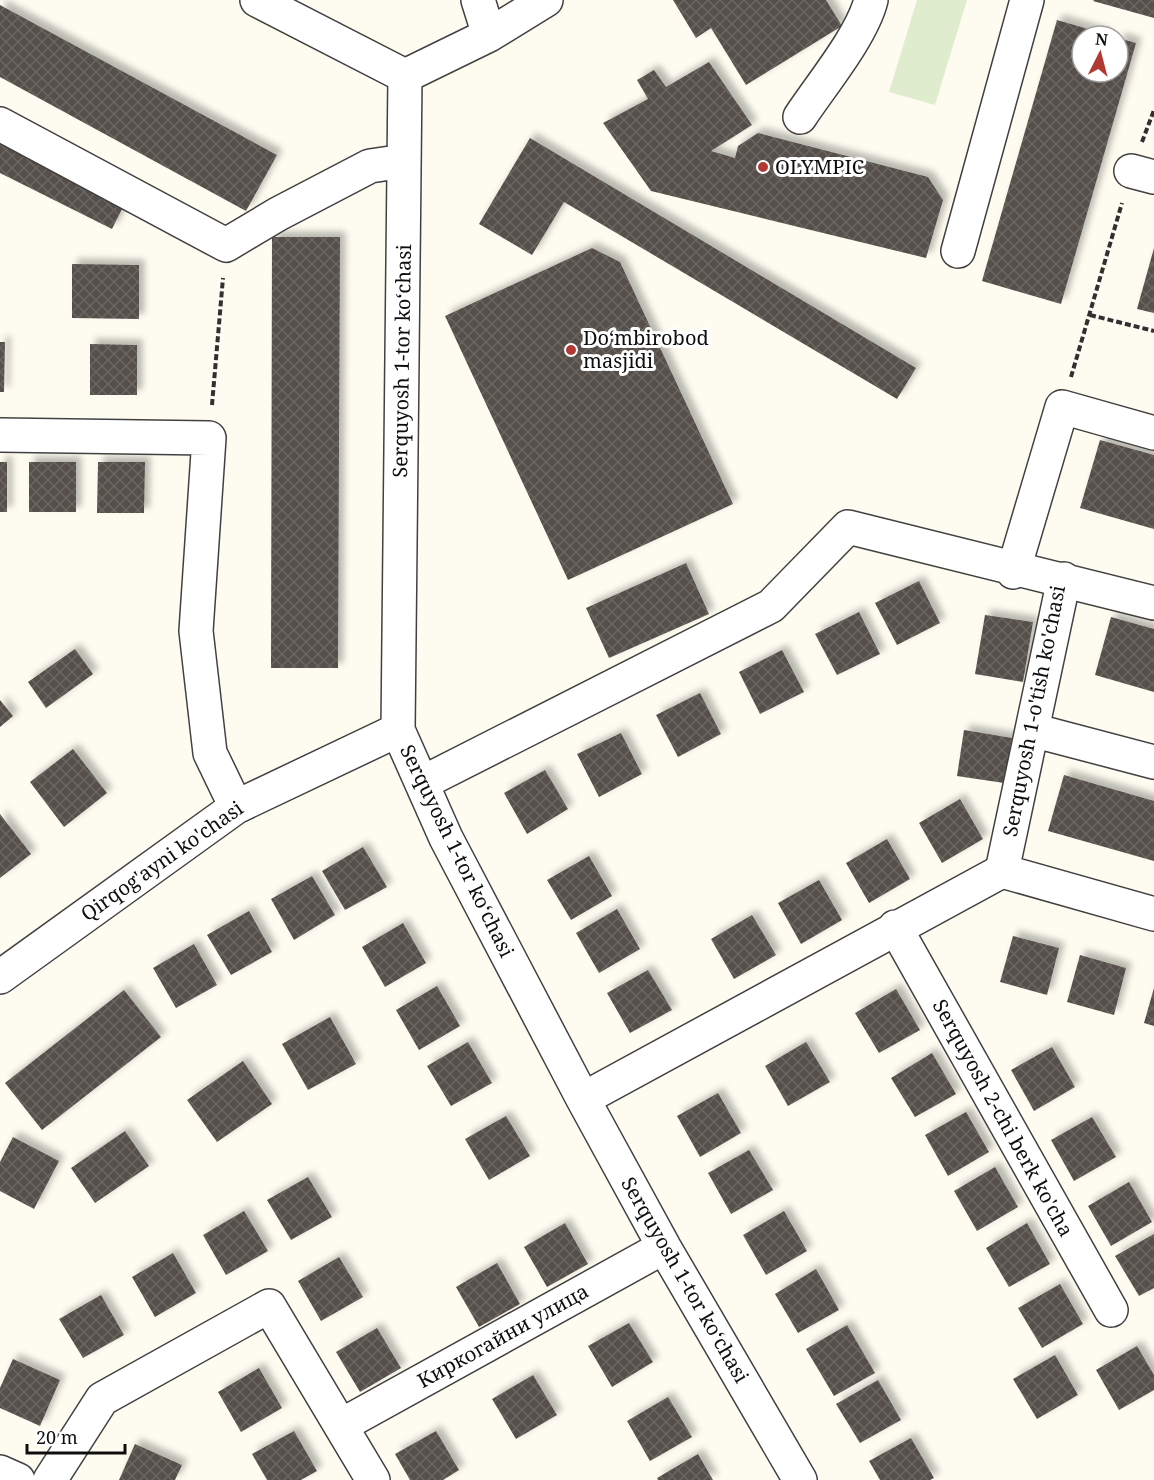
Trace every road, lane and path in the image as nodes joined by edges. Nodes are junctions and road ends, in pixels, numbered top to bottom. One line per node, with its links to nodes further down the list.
1 (258, 0): 6 (street)
2 (546, 0): 5 (street)
3 (871, 0): 7 (street)
4 (1027, 0): 12 (street)
5 (477, 12): 6 (street)
6 (405, 76): 9 (street, Serquyosh 1-tor koʻchasi)
7 (800, 117)
8 (0, 124): 11 (street)
9 (404, 161): 11 (street); 22 (street, Serquyosh 1-tor koʻchasi)
10 (1143, 174): 13 (path)
11 (226, 245): 18 (path)
12 (957, 251)
13 (1090, 315): 14 (path); 15 (path)
14 (1154, 331)
15 (1062, 406): 16 (street); 19 (street)
16 (1154, 433)
17 (0, 435): 18 (street)
18 (208, 438): 26 (street)
19 (1013, 572)
20 (1064, 579): 21 (street); 23 (street, Serquyosh 1-o'tish ko'chasi); 25 (street, Serquyosh 1-o'tish ko'chasi)
21 (1154, 603)
22 (399, 730): 25 (street, Serquyosh 1-tor koʻchasi); 26 (street, Qirqog'ayni ko'chasi)
23 (1032, 730): 24 (street); 27 (street, Serquyosh 1-o'tish ko'chasi)
24 (1154, 762)
25 (422, 783): 31 (street, Serquyosh 1-tor koʻchasi)
26 (236, 807): 30 (street, Qirqog'ayni ko'chasi)
27 (1002, 871): 28 (street); 29 (street)
28 (1154, 914)
29 (895, 927): 31 (street); 33 (street, Serquyosh 2-chi berk ko'cha)
30 (0, 977)
31 (583, 1100): 32 (street, Serquyosh 1-tor koʻchasi)
32 (664, 1247): 34 (street, Киркогайни улица); 39 (street, Serquyosh 1-tor koʻchasi)
33 (1111, 1310)
34 (342, 1425): 37 (street); 38 (street)
35 (0, 1472): 36 (street)
36 (18, 1480)
37 (50, 1480)
38 (373, 1480)
39 (800, 1480)

